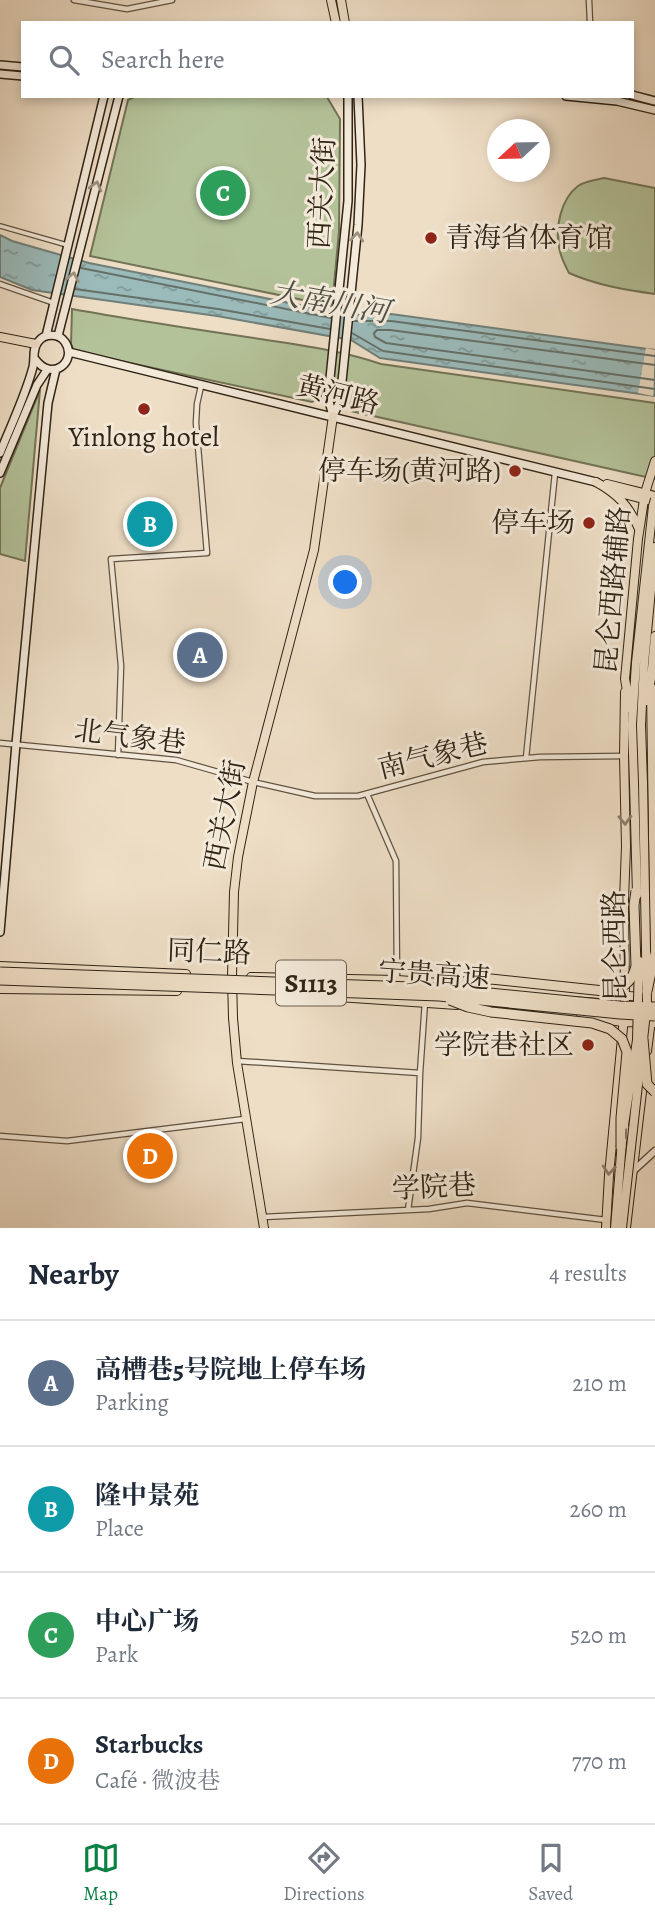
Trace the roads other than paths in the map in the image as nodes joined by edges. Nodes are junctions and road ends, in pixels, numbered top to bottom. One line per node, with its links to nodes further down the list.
1 (75, 0): 2 (street)
2 (172, 0)
3 (331, 0): 6 (main road)
4 (341, 0): 7 (main road)
5 (589, 0): 8 (street)
6 (336, 21)
7 (345, 21)
8 (590, 21)
9 (0, 65): 10 (main road)
10 (21, 67)
11 (0, 74): 12 (main road)
12 (21, 76)
13 (634, 96): 19 (main road)
14 (104, 98): 22 (main road)
15 (118, 98): 26 (main road, one-way to 15)
16 (348, 98): 34 (main road, 西关大街)
17 (358, 98): 34 (main road, 西关大街, one-way to 17)
18 (586, 98): 20 (main road)
19 (655, 101)
20 (655, 110)
21 (0, 226): 22 (street)
22 (66, 248): 24 (main road)
23 (0, 284): 24 (street)
24 (54, 300): 25 (main road)
25 (46, 336): 26 (main road); 28 (main road)
26 (58, 336): 29 (main road)
27 (0, 337): 28 (main road)
28 (36, 344): 30 (main road)
29 (69, 352): 31 (main road); 33 (main road, 黄河路)
30 (35, 359): 32 (main road); 35 (main road)
31 (56, 369): 32 (main road); 52 (main road)
32 (47, 370): 38 (main road)
33 (201, 386): 34 (main road, 黄河路); 53 (street)
34 (333, 416): 37 (main road, 黄河路); 56 (main road, 西关大街)
35 (0, 453)
36 (655, 461): 41 (main road, 昆仑西路辅路)
37 (555, 472): 39 (main road, 黄河路); 55 (street)
38 (0, 473)
39 (596, 482): 40 (main road); 41 (main road)
40 (613, 491): 41 (main road); 43 (main road)
41 (645, 496): 42 (main road); 43 (main road, 昆仑西路辅路)
42 (655, 499): 46 (main road)
43 (639, 529): 47 (main road, 昆仑西路辅路)
44 (655, 547): 46 (main road)
45 (655, 636): 48 (main road, 昆仑西路辅路)
46 (640, 663): 50 (main road, 昆仑西路)
47 (625, 679): 50 (main road, 昆仑西路辅路); 54 (main road)
48 (651, 679): 49 (main road); 50 (main road, 昆仑西路辅路)
49 (653, 713): 57 (main road)
50 (637, 725): 57 (main road, 昆仑西路); 59 (main road)
51 (0, 743): 52 (street, 北气象巷)
52 (16, 744): 53 (street, 北气象巷); 62 (main road)
53 (118, 755): 56 (street, 北气象巷)
54 (624, 756): 55 (street, 南气象巷); 59 (main road)
55 (526, 758): 58 (street, 南气象巷)
56 (253, 782): 58 (street, 南气象巷); 66 (main road, 西关大街)
57 (643, 782): 60 (main road); 61 (main road, 昆仑西路, bridge); 73 (main road, 昆仑西路, bridge)
58 (368, 794): 67 (street)
59 (625, 798): 72 (main road, one-way to 72)
60 (654, 869): 73 (main road)
61 (636, 891): 71 (highway, bridge); 83 (main road, 昆仑西路, bridge)
62 (0, 932)
63 (655, 954): 73 (highway, bridge)
64 (0, 966): 66 (main road, 同仁路)
65 (0, 972): 71 (highway, 宁贵高速 / S1113, bridge)
66 (232, 977): 67 (main road, 同仁路); 70 (main road, 西关大街)
67 (397, 979): 72 (main road, 同仁路)
68 (0, 980): 71 (highway, 宁贵高速 / S1113, bridge)
69 (0, 989): 70 (main road, 同仁路)
70 (232, 991): 74 (main road, 同仁路); 78 (main road, 西关大街)
71 (439, 992): 73 (highway, 宁贵高速 / S1113, bridge); 75 (highway, 宁贵高速 / S1113, bridge); 83 (highway, bridge)
72 (625, 997): 73 (main road, 同仁路); 76 (main road)
73 (653, 998): 75 (main road); 77 (main road, 昆仑西路, bridge)
74 (426, 1001): 76 (main road, 同仁路); 79 (street)
75 (653, 1020): 76 (main road, 同仁路); 85 (main road)
76 (624, 1022): 88 (main road, one-way to 88)
77 (643, 1039): 80 (highway, bridge); 91 (main road, 昆仑西路, bridge)
78 (237, 1061): 79 (street); 81 (main road, 西关大街)
79 (421, 1073): 86 (street)
80 (655, 1092)
81 (246, 1119): 82 (street); 87 (main road, 西关大街)
82 (0, 1136)
83 (621, 1147): 90 (main road, 昆仑西路, bridge)
84 (655, 1151): 85 (street)
85 (633, 1171): 91 (main road)
86 (408, 1210): 87 (street, 学院巷); 88 (street, 学院巷)
87 (262, 1217): 89 (main road, 西关大街)
88 (606, 1224)
89 (264, 1228)
90 (615, 1228)
91 (624, 1228)

